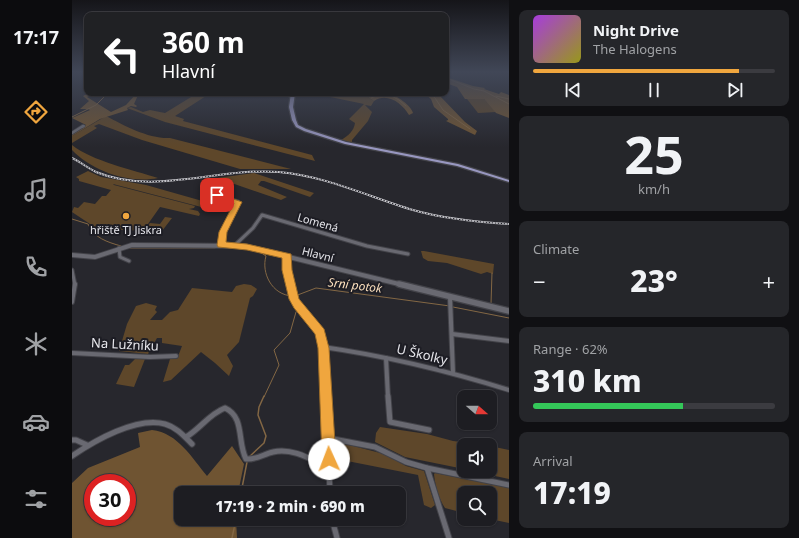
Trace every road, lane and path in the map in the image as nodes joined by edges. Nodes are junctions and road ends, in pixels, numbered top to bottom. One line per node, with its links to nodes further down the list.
1 (292, 97): 4 (main road)
2 (84, 126): 3 (street)
3 (72, 133)
4 (509, 181)
5 (217, 195): 6 (street)
6 (221, 245): 7 (street, Hlavní); 8 (street, Hlavní)
7 (235, 246): 9 (street, Lomená); 11 (street, Hlavní)
8 (120, 248): 10 (street, Hlavní); 12 (street)
9 (408, 254)
10 (72, 255)
11 (287, 256): 14 (street, Hlavní); 19 (street)
12 (129, 261)
13 (72, 270): 15 (street)
14 (450, 297): 16 (street, Hlavní); 17 (street)
15 (72, 302)
16 (509, 311)
17 (452, 334): 18 (street); 23 (street)
18 (509, 341)
19 (323, 348): 22 (street, U Školky); 27 (street)
20 (72, 353): 21 (street, Na Lužníku)
21 (176, 356)
22 (386, 358): 23 (street, U Školky); 25 (street, U Školky)
23 (453, 372): 24 (street, U Školky)
24 (509, 390)
25 (430, 430)
26 (186, 437): 29 (street); 30 (street); 32 (street)
27 (328, 438): 32 (street); 33 (street)
28 (72, 440): 30 (street)
29 (192, 444)
30 (87, 445): 31 (street)
31 (72, 456)
32 (329, 468): 35 (street)
33 (427, 468): 34 (street); 38 (street)
34 (509, 485)
35 (330, 486)
36 (334, 526): 37 (street)
37 (337, 538)
38 (449, 538)

